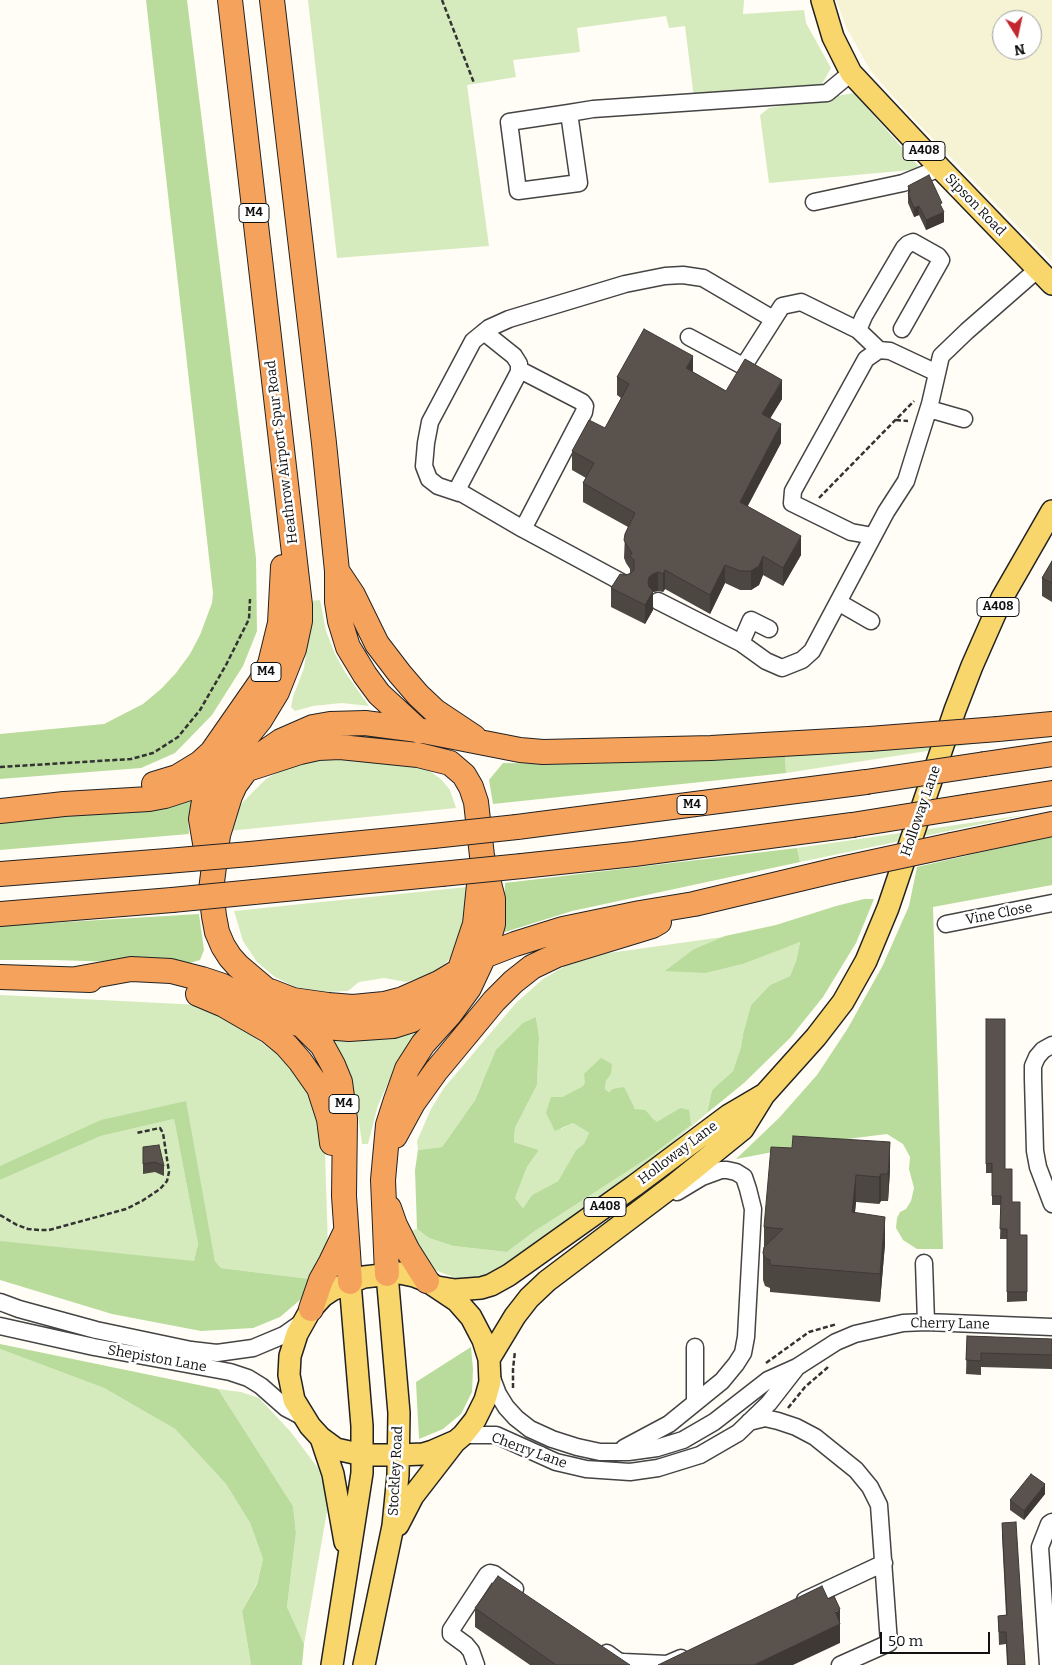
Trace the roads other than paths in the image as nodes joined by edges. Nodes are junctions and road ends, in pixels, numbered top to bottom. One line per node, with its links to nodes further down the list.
1 (230, 0): 19 (highway, Heathrow Airport Spur Road / M4)
2 (272, 0): 24 (highway, M4)
3 (822, 0): 4 (main road, Sipson Road / A408)
4 (851, 73): 5 (street); 6 (main road, Sipson Road / A408)
5 (569, 113): 5 (street)
6 (940, 168): 7 (street); 8 (main road, Sipson Road / A408)
7 (814, 202)
8 (1045, 277): 16 (street)
9 (773, 319): 11 (street); 12 (street); 13 (street)
10 (902, 329): 11 (street)
11 (858, 330): 14 (street)
12 (484, 332): 15 (street); 20 (street)
13 (689, 337)
14 (879, 350): 16 (street); 23 (street)
15 (519, 372): 20 (street); 22 (street)
16 (936, 378): 17 (street)
17 (929, 409): 18 (street); 23 (street)
18 (964, 420)
19 (286, 485): 37 (highway, Heathrow Airport Spur Road / M4); 39 (highway, M4)
20 (459, 493): 22 (street)
21 (1052, 510): 56 (main road, Holloway Lane / A408)
22 (522, 529): 25 (street)
23 (873, 536): 27 (street)
24 (337, 571): 32 (highway, M4); 33 (highway, M4)
25 (625, 584)
26 (658, 601): 30 (street)
27 (838, 602): 28 (street); 30 (street)
28 (871, 621)
29 (769, 629): 30 (street)
30 (741, 643)
31 (1052, 724): 33 (highway, M4, bridge)
32 (418, 730): 33 (highway, M4); 35 (highway, M4); 36 (highway, M4)
33 (484, 743)
34 (1052, 754): 43 (highway, M4, bridge)
35 (450, 763): 36 (highway, M4); 42 (highway, M4)
36 (246, 770): 37 (highway, M4); 44 (highway, M4)
37 (214, 780): 39 (highway, M4); 44 (highway, Heathrow Airport Spur Road / M4)
38 (1052, 793): 47 (highway, bridge)
39 (64, 804): 40 (highway, M4)
40 (0, 810)
41 (1052, 824): 46 (highway, M4, bridge)
42 (482, 856): 49 (highway, M4); 50 (highway, M4)
43 (0, 874)
44 (212, 878): 53 (highway, M4)
45 (1052, 903): 48 (street, Vine Close)
46 (694, 904): 49 (highway, M4); 57 (highway, M4)
47 (0, 914)
48 (946, 924)
49 (484, 956): 50 (highway, M4); 57 (highway, M4)
50 (460, 969): 53 (highway, M4); 54 (highway, M4)
51 (0, 977): 52 (highway, M4)
52 (76, 978): 54 (highway, M4); 59 (highway, M4)
53 (264, 988): 54 (highway, M4)
54 (301, 1024): 59 (highway, M4)
55 (1052, 1045): 60 (street)
56 (764, 1095): 61 (main road, Holloway Lane / A408); 66 (main road, Holloway Lane / A408)
57 (386, 1152): 58 (highway, M4)
58 (383, 1192): 64 (highway, M4); 66 (highway, M4)
59 (344, 1196): 62 (highway, M4)
60 (1052, 1204)
61 (620, 1225): 73 (main road, Holloway Lane / A408); 75 (street)
62 (346, 1231): 65 (highway, M4); 68 (highway, M4)
63 (924, 1263): 69 (street)
64 (386, 1274): 65 (main road, A408); 66 (main road, A408); 82 (main road, Stockley Road / A408)
65 (350, 1282): 68 (main road, A408); 81 (main road, A408)
66 (432, 1284): 73 (main road, A408)
67 (0, 1302): 68 (street, Shepiston Lane)
68 (306, 1316): 76 (main road, A408)
69 (926, 1322): 71 (street, Cherry Lane); 74 (street, Cherry Lane)
70 (0, 1326): 76 (street, Shepiston Lane)
71 (1052, 1328)
72 (695, 1347): 75 (street)
73 (490, 1366): 79 (main road, A408); 80 (street, Cherry Lane)
74 (797, 1367): 77 (street, Cherry Lane); 80 (street, Cherry Lane)
75 (695, 1403): 80 (street)
76 (303, 1417): 78 (main road, A408)
77 (749, 1422): 79 (street, Cherry Lane); 86 (street)
78 (321, 1438): 81 (main road, A408); 85 (main road, A408)
79 (459, 1438): 82 (main road, A408); 84 (main road, A408)
80 (615, 1452)
81 (362, 1455): 82 (main road, A408); 85 (main road, A408)
82 (399, 1456): 84 (main road, Stockley Road / A408)
83 (1051, 1523): 95 (street)
84 (388, 1551): 92 (main road, Stockley Road / A408)
85 (348, 1562): 91 (main road, A408)
86 (884, 1563): 88 (street); 94 (street)
87 (525, 1595): 93 (street)
88 (795, 1604)
89 (594, 1644): 90 (street)
90 (696, 1651)
91 (332, 1665)
92 (364, 1665)
93 (476, 1665)
94 (840, 1665)
95 (1048, 1665)

